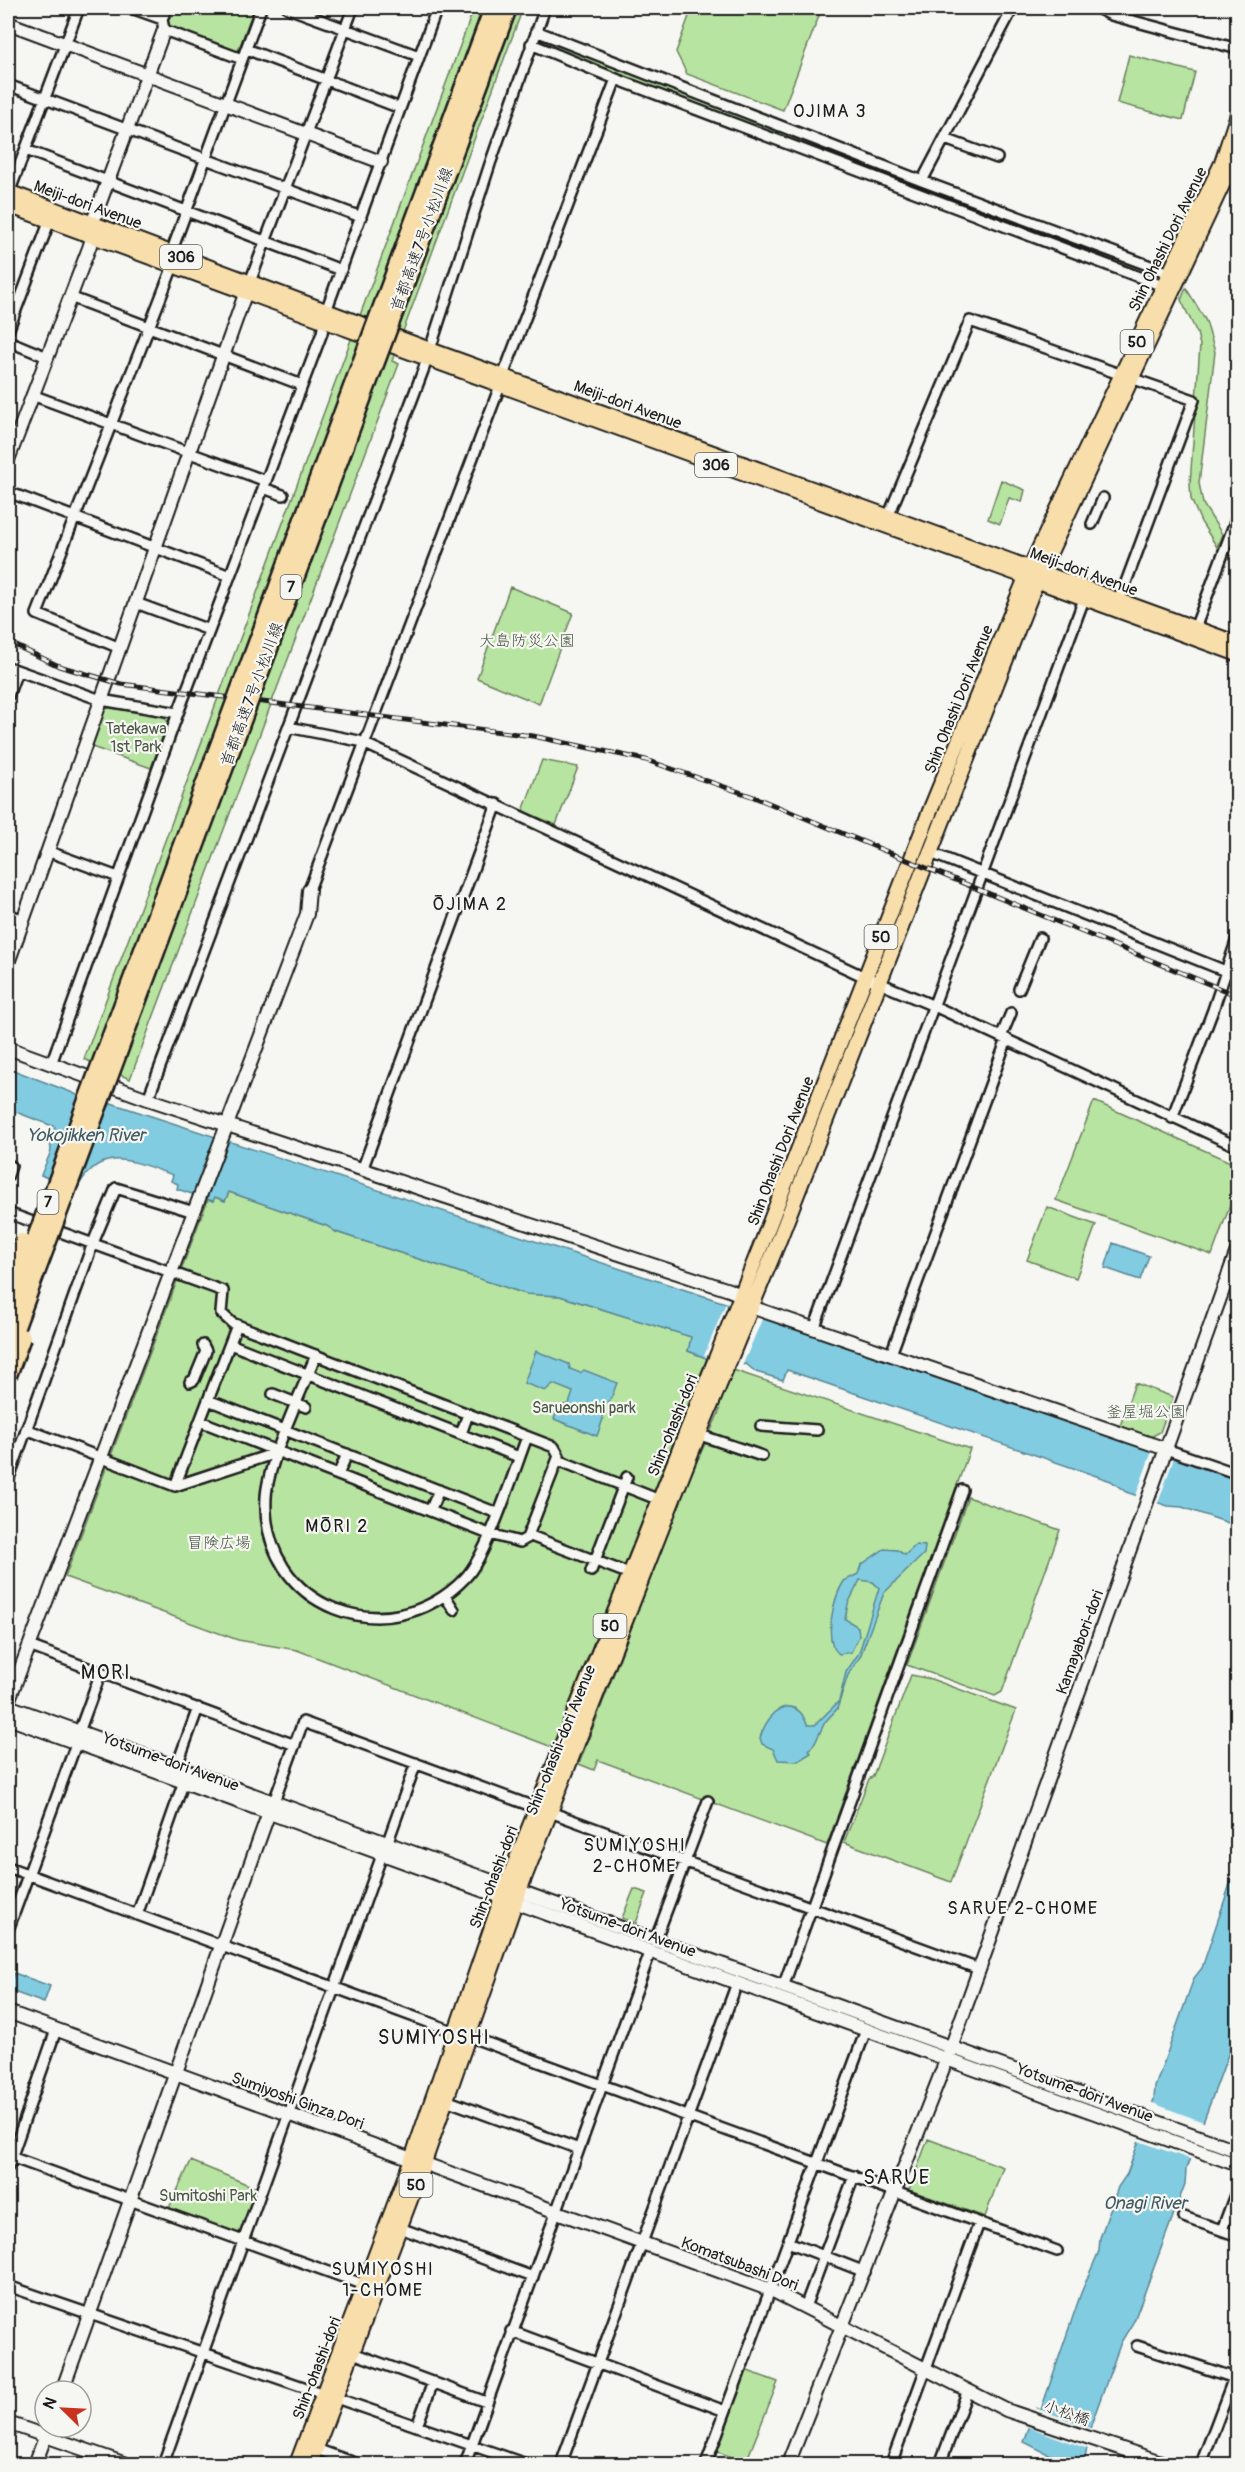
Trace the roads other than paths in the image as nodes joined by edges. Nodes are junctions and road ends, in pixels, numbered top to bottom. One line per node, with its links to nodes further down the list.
1 (79, 8): 17 (street)
2 (131, 8): 14 (street)
3 (167, 8): 14 (street)
4 (261, 8): 19 (street)
5 (288, 8): 15 (street)
6 (353, 8): 15 (street)
7 (435, 8): 21 (street)
8 (493, 8): 117 (highway, 首都高速7号小松川線 / 7, bridge)
9 (508, 8): 123 (highway, 首都高速7号小松川線 / 7, bridge)
10 (545, 8): 16 (street)
11 (1013, 8): 33 (street)
12 (1097, 8): 20 (street)
13 (8, 23): 17 (street)
14 (163, 24): 22 (street); 23 (street)
15 (345, 28): 21 (street); 24 (street)
16 (536, 31): 18 (street); 41 (street)
17 (65, 44): 23 (street); 27 (street)
18 (531, 44): 25 (street); 60 (street)
19 (246, 49): 22 (street); 24 (street)
20 (1238, 49)
21 (419, 56): 29 (street)
22 (242, 59): 28 (street)
23 (147, 75): 28 (street); 31 (street)
24 (326, 79): 29 (street); 32 (street)
25 (616, 79): 53 (street); 63 (street)
26 (8, 85): 27 (street)
27 (45, 98): 31 (street); 34 (street)
28 (226, 104): 32 (street); 37 (street)
29 (400, 108): 38 (street)
30 (1238, 114): 51 (main road, Shin Ohashi Dori Avenue / 50)
31 (127, 129): 37 (street); 40 (street)
32 (305, 134): 38 (street); 42 (street)
33 (945, 139): 36 (street); 41 (street)
34 (26, 150): 40 (street); 43 (street)
35 (1238, 151): 39 (main road, Shin Ohashi Dori Avenue / 50)
36 (998, 158)
37 (206, 159): 42 (street); 44 (street)
38 (381, 162): 45 (street)
39 (1235, 165): 51 (main road, Shin Ohashi Dori Avenue / 50)
40 (108, 181): 44 (street); 47 (street)
41 (922, 181): 51 (street)
42 (285, 189): 45 (street); 48 (street)
43 (8, 196): 46 (main road, Meiji-dori Avenue / 306); 47 (main road, Meiji-dori Avenue / 306)
44 (187, 211): 48 (street); 49 (street)
45 (361, 217): 50 (street)
46 (50, 220): 47 (main road, Meiji-dori Avenue / 306); 57 (street)
47 (93, 230): 49 (main road, Meiji-dori Avenue / 306); 54 (street)
48 (265, 241): 50 (street); 52 (street)
49 (172, 260): 52 (main road, Meiji-dori Avenue / 306); 56 (street)
50 (341, 270): 55 (street)
51 (1174, 275): 53 (main road, Shin Ohashi Dori Avenue / 50)
52 (248, 288): 55 (main road, Meiji-dori Avenue / 306); 59 (street)
53 (1168, 288): 62 (main road, Shin Ohashi Dori Avenue / 50)
54 (70, 297): 56 (street); 61 (street)
55 (326, 316): 60 (main road, Meiji-dori Avenue / 306, bridge); 64 (street)
56 (149, 327): 59 (street); 66 (street)
57 (8, 331)
58 (8, 341): 61 (street)
59 (224, 355): 64 (street); 68 (street)
60 (428, 355): 63 (main road, Meiji-dori Avenue / 306); 94 (street)
61 (47, 357): 65 (street)
62 (1126, 376): 76 (street); 79 (main road, Shin Ohashi Dori Avenue / 50); 82 (street)
63 (501, 381): 76 (main road, Meiji-dori Avenue / 306); 79 (main road, Meiji-dori Avenue / 306); 95 (street)
64 (302, 385): 70 (street)
65 (33, 396): 66 (street); 67 (street)
66 (111, 424): 68 (street); 75 (street)
67 (11, 443): 69 (street)
68 (189, 453): 70 (street); 78 (street)
69 (8, 460)
70 (264, 484): 72 (street); 80 (street)
71 (8, 492): 75 (street)
72 (283, 495)
73 (1103, 498): 77 (street)
74 (1238, 514): 85 (street)
75 (75, 517): 78 (street); 87 (street)
76 (888, 517): 79 (main road, Meiji-dori Avenue / 306)
77 (1092, 524)
78 (155, 547): 80 (street); 83 (street)
79 (1033, 575): 81 (main road, Meiji-dori Avenue / 306); 82 (main road, Meiji-dori Avenue / 306); 98 (main road, Shin Ohashi Dori Avenue / 50); 109 (main road, Shin Ohashi Dori Avenue / 50)
80 (230, 576): 84 (street)
81 (1084, 599): 85 (main road, Meiji-dori Avenue / 306); 99 (street)
82 (1119, 601): 85 (main road, Meiji-dori Avenue / 306)
83 (136, 603): 84 (street); 87 (street)
84 (209, 630): 93 (street)
85 (1196, 634): 86 (main road, Meiji-dori Avenue / 306); 88 (main road, Meiji-dori Avenue / 306)
86 (1238, 644)
87 (120, 648): 92 (street)
88 (1238, 654)
89 (8, 666): 90 (street)
90 (17, 671): 91 (street); 92 (street)
91 (8, 696)
92 (101, 700): 93 (street); 97 (street)
93 (178, 713): 100 (street)
94 (288, 727): 95 (street); 118 (street)
95 (363, 743): 96 (street); 101 (street)
96 (496, 804): 109 (street); 124 (street)
97 (47, 851): 100 (street); 103 (street)
98 (931, 853): 99 (street); 110 (main road, Shin Ohashi Dori Avenue / 50)
99 (982, 874): 107 (street); 112 (street)
100 (118, 877): 116 (street)
101 (309, 890): 120 (street)
102 (8, 914): 103 (street)
103 (23, 920): 106 (street)
104 (1238, 936): 107 (street)
105 (1040, 938): 111 (street)
106 (8, 963)
107 (1226, 972): 108 (street); 119 (street)
108 (1238, 976)
109 (865, 977): 110 (street); 132 (main road, Shin Ohashi Dori Avenue / 50)
110 (879, 983): 112 (street); 132 (main road, Shin Ohashi Dori Avenue / 50)
111 (1019, 988)
112 (934, 1006): 114 (street); 135 (street)
113 (1011, 1013): 114 (street)
114 (1004, 1038): 119 (street); 139 (street)
115 (8, 1048): 116 (street)
116 (51, 1064): 118 (street)
117 (88, 1090): 131 (highway, bridge); 133 (highway, 首都高速7号小松川線 / 7, bridge)
118 (148, 1099): 120 (street)
119 (1172, 1118): 121 (street)
120 (228, 1125): 124 (street); 126 (street)
121 (1238, 1147)
122 (8, 1165): 125 (street)
123 (74, 1167): 138 (highway, 首都高速7号小松川線 / 7, bridge); 143 (highway, bridge)
124 (362, 1170): 132 (street)
125 (8, 1175)
126 (197, 1206): 128 (street); 130 (street)
127 (8, 1213): 128 (street)
128 (93, 1243): 130 (street); 154 (street)
129 (1238, 1248): 161 (street, Kamayabori-dori)
130 (172, 1271): 134 (street); 165 (street)
131 (8, 1274)
132 (744, 1305): 135 (street); 196 (main road, Shin-ohashi-dori Avenue / 50)
133 (8, 1313)
134 (237, 1325): 136 (street); 140 (street)
135 (814, 1329): 139 (street)
136 (230, 1344): 142 (street); 144 (street)
137 (203, 1346): 141 (street)
138 (8, 1348)
139 (891, 1354): 161 (street)
140 (316, 1355): 144 (street); 145 (street)
141 (200, 1365): 142 (street); 146 (street)
142 (219, 1372): 149 (street)
143 (8, 1375)
144 (309, 1375): 148 (street); 150 (street)
145 (376, 1378): 148 (street); 151 (street)
146 (190, 1382)
147 (273, 1394): 150 (street)
148 (369, 1398): 157 (street)
149 (208, 1400): 152 (street); 156 (street)
150 (302, 1405): 156 (street)
151 (468, 1414): 157 (street); 158 (street)
152 (200, 1421): 160 (street); 171 (street)
153 (761, 1426): 155 (street)
154 (26, 1429): 165 (street); 169 (street)
155 (817, 1430)
156 (287, 1431): 160 (street); 162 (street)
157 (461, 1434): 164 (street)
158 (527, 1437): 164 (street); 166 (street)
159 (706, 1437): 163 (street)
160 (279, 1452): 168 (street); 171 (street); 182 (street)
161 (1165, 1452): 167 (street); 207 (street, Kamayabori-dori)
162 (347, 1454): 168 (street); 172 (street)
163 (762, 1456)
164 (519, 1457): 176 (street)
165 (100, 1459): 171 (street); 184 (street)
166 (558, 1460): 170 (street); 178 (street)
167 (1238, 1474)
168 (339, 1475): 175 (street)
169 (8, 1481)
170 (626, 1482): 174 (street); 179 (street)
171 (175, 1486)
172 (439, 1490): 175 (street); 176 (street)
173 (962, 1490): 202 (street)
174 (652, 1497)
175 (430, 1511): 177 (street)
176 (497, 1513): 177 (street)
177 (489, 1534): 178 (street); 182 (street)
178 (528, 1535): 179 (street)
179 (595, 1561): 180 (street); 181 (street)
180 (591, 1571)
181 (622, 1571)
182 (446, 1596): 183 (street)
183 (454, 1610)
184 (29, 1646): 185 (street); 186 (street)
185 (101, 1672): 187 (street); 189 (street)
186 (8, 1704): 189 (street, Yotsume-dori Avenue)
187 (198, 1708): 190 (street); 192 (street)
188 (8, 1718): 189 (street, Yotsume-dori Avenue)
189 (78, 1738): 192 (street, Yotsume-dori Avenue); 193 (street, Yotsume-dori Avenue); 200 (street)
190 (295, 1745): 191 (street); 195 (street)
191 (416, 1763): 196 (street); 197 (street)
192 (176, 1768): 195 (street, Yotsume-dori Avenue)
193 (183, 1784): 195 (street, Yotsume-dori Avenue); 203 (street)
194 (708, 1801): 198 (street)
195 (271, 1809): 197 (street, Yotsume-dori Avenue); 205 (street)
196 (544, 1810): 198 (street); 201 (main road, Shin-ohashi-dori Avenue / 50); 201 (main road, Shin-ohashi-dori / 50)
197 (384, 1849): 201 (street, Yotsume-dori Avenue); 209 (street)
198 (685, 1862): 202 (street); 206 (street)
199 (8, 1867): 200 (street)
200 (28, 1875): 203 (street); 204 (street)
201 (510, 1895): 206 (street, Yotsume-dori Avenue); 214 (main road, Shin-ohashi-dori Avenue / 50)
202 (811, 1908): 207 (street); 210 (street)
203 (137, 1915): 205 (street)
204 (8, 1930)
205 (220, 1945): 209 (street); 216 (street)
206 (653, 1947): 208 (street, Yotsume-dori Avenue); 210 (street, Yotsume-dori Avenue); 217 (street)
207 (980, 1968): 215 (street, Kamayabori-dori)
208 (737, 1983): 213 (street, Yotsume-dori Avenue); 220 (street)
209 (334, 1987): 214 (street); 219 (street)
210 (783, 1987): 215 (street, Yotsume-dori Avenue)
211 (8, 2012): 212 (street, Sumiyoshi Ginza Dori)
212 (56, 2030): 216 (street, Sumiyoshi Ginza Dori); 224 (street)
213 (866, 2030): 215 (street, Yotsume-dori Avenue); 226 (street)
214 (462, 2034): 217 (street); 218 (main road, Shin-ohashi-dori Avenue / 50); 225 (main road, Shin-ohashi-dori / 50)
215 (949, 2054): 221 (street, Yotsume-dori Avenue); 230 (street, Kamayabori-dori)
216 (174, 2073): 219 (street, Sumiyoshi Ginza Dori); 231 (street)
217 (603, 2085): 220 (street); 222 (street)
218 (446, 2100): 222 (street); 225 (main road, Shin-ohashi-dori Avenue / 50)
219 (289, 2114): 225 (street, Sumiyoshi Ginza Dori); 238 (street)
220 (688, 2116): 226 (street); 240 (street)
221 (1132, 2120): 223 (street, Yotsume-dori Avenue); 227 (street, Yotsume-dori Avenue)
222 (579, 2149): 232 (street)
223 (1238, 2151)
224 (9, 2160): 231 (street)
225 (423, 2163): 232 (street, Komatsubashi Dori); 235 (main road, Shin-ohashi-dori Avenue / 50); 245 (main road, Shin-ohashi-dori / 50)
226 (816, 2163): 228 (street); 239 (street)
227 (1238, 2165)
228 (854, 2176): 230 (street); 242 (street)
229 (1238, 2187): 236 (street)
230 (896, 2192): 234 (street); 243 (street, Kamayabori-dori)
231 (130, 2200): 238 (street); 249 (street)
232 (557, 2212): 240 (street, Komatsubashi Dori); 244 (street)
233 (1184, 2217): 236 (street)
234 (979, 2223): 241 (street); 257 (street)
235 (400, 2228): 244 (street); 254 (main road, Shin-ohashi-dori Avenue / 50)
236 (1222, 2230): 237 (street)
237 (1238, 2236)
238 (243, 2241): 245 (street); 253 (street)
239 (788, 2242): 242 (street); 247 (street)
240 (642, 2243): 247 (street, Komatsubashi Dori); 255 (street)
241 (1057, 2251)
242 (824, 2255): 243 (street); 248 (street)
243 (865, 2272): 250 (street, Kamayabori-dori)
244 (533, 2277): 251 (street)
245 (365, 2285): 262 (main road, Shin-ohashi-dori / 50)
246 (8, 2286): 249 (street)
247 (771, 2290): 248 (street, Komatsubashi Dori); 264 (street)
248 (805, 2307): 250 (street, Komatsubashi Dori)
249 (89, 2314): 253 (street); 259 (street)
250 (843, 2326): 257 (street, Komatsubashi Dori); 283 (street, Kamayabori-dori)
251 (511, 2331): 255 (street); 263 (street)
252 (1137, 2346): 258 (street)
253 (203, 2352): 262 (street); 275 (street)
254 (353, 2353): 260 (street); 262 (main road, Shin-ohashi-dori Avenue / 50)
255 (598, 2364): 264 (street); 281 (street)
256 (1238, 2367): 258 (street)
257 (926, 2368): 261 (street, Komatsubashi Dori); 284 (street)
258 (1236, 2378): 287 (street)
259 (66, 2379)
260 (433, 2382): 263 (street); 267 (street)
261 (968, 2390): 265 (street, Komatsubashi Dori); 285 (street)
262 (330, 2396): 267 (street); 272 (main road, Shin-ohashi-dori Avenue / 50); 276 (main road, Shin-ohashi-dori / 50)
263 (486, 2402): 271 (street)
264 (725, 2411): 282 (street)
265 (1023, 2413): 286 (street, 小松橋)
266 (8, 2424): 268 (street)
267 (417, 2426): 271 (street)
268 (33, 2429)
269 (45, 2439): 273 (street)
270 (64, 2439): 274 (street)
271 (472, 2445): 279 (street); 280 (street)
272 (316, 2449): 277 (main road, Shin-ohashi-dori Avenue / 50); 278 (street)
273 (36, 2464)
274 (126, 2464)
275 (163, 2464)
276 (297, 2464)
277 (310, 2464)
278 (358, 2464)
279 (465, 2464)
280 (526, 2464)
281 (561, 2464)
282 (706, 2464)
283 (788, 2464)
284 (891, 2464)
285 (940, 2464)
286 (1167, 2464)
287 (1201, 2464)

